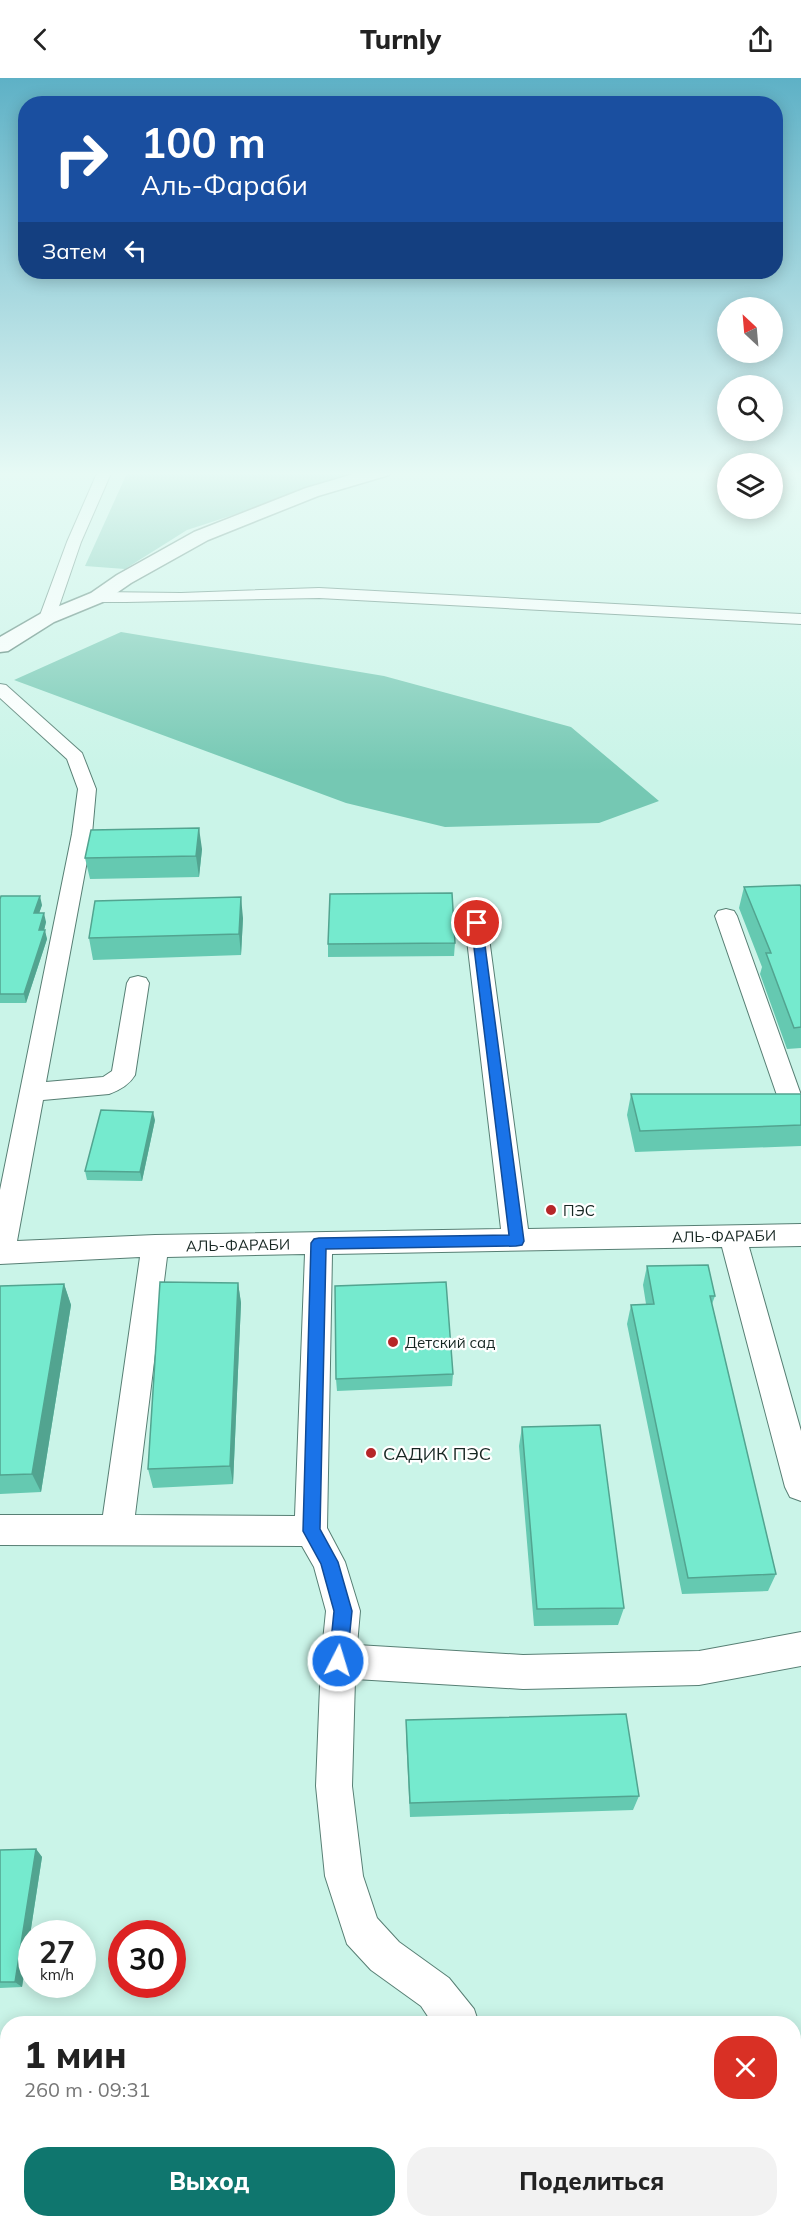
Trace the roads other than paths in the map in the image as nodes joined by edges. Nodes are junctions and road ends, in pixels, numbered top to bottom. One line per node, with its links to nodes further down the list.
1 (64, 571): 4 (street)
2 (138, 571): 3 (street)
3 (98, 597): 4 (street); 5 (street)
4 (47, 618): 6 (street)
5 (801, 619)
6 (0, 646)
7 (0, 689): 11 (street)
8 (726, 916): 12 (street)
9 (477, 923): 15 (street)
10 (138, 983): 11 (street)
11 (32, 1092): 18 (street)
12 (787, 1104)
13 (801, 1234): 14 (street, АЛЬ-ФАРАБИ)
14 (732, 1235): 15 (street, АЛЬ-ФАРАБИ); 19 (street)
15 (516, 1241): 16 (street, АЛЬ-ФАРАБИ)
16 (319, 1243): 17 (street, АЛЬ-ФАРАБИ); 22 (street)
17 (155, 1246): 18 (street, АЛЬ-ФАРАБИ); 21 (street)
18 (1, 1253)
19 (801, 1487)
20 (0, 1530): 21 (street)
21 (117, 1530): 22 (street)
22 (311, 1531): 24 (street)
23 (801, 1649): 24 (street)
24 (338, 1661): 25 (street)
25 (453, 2016)

